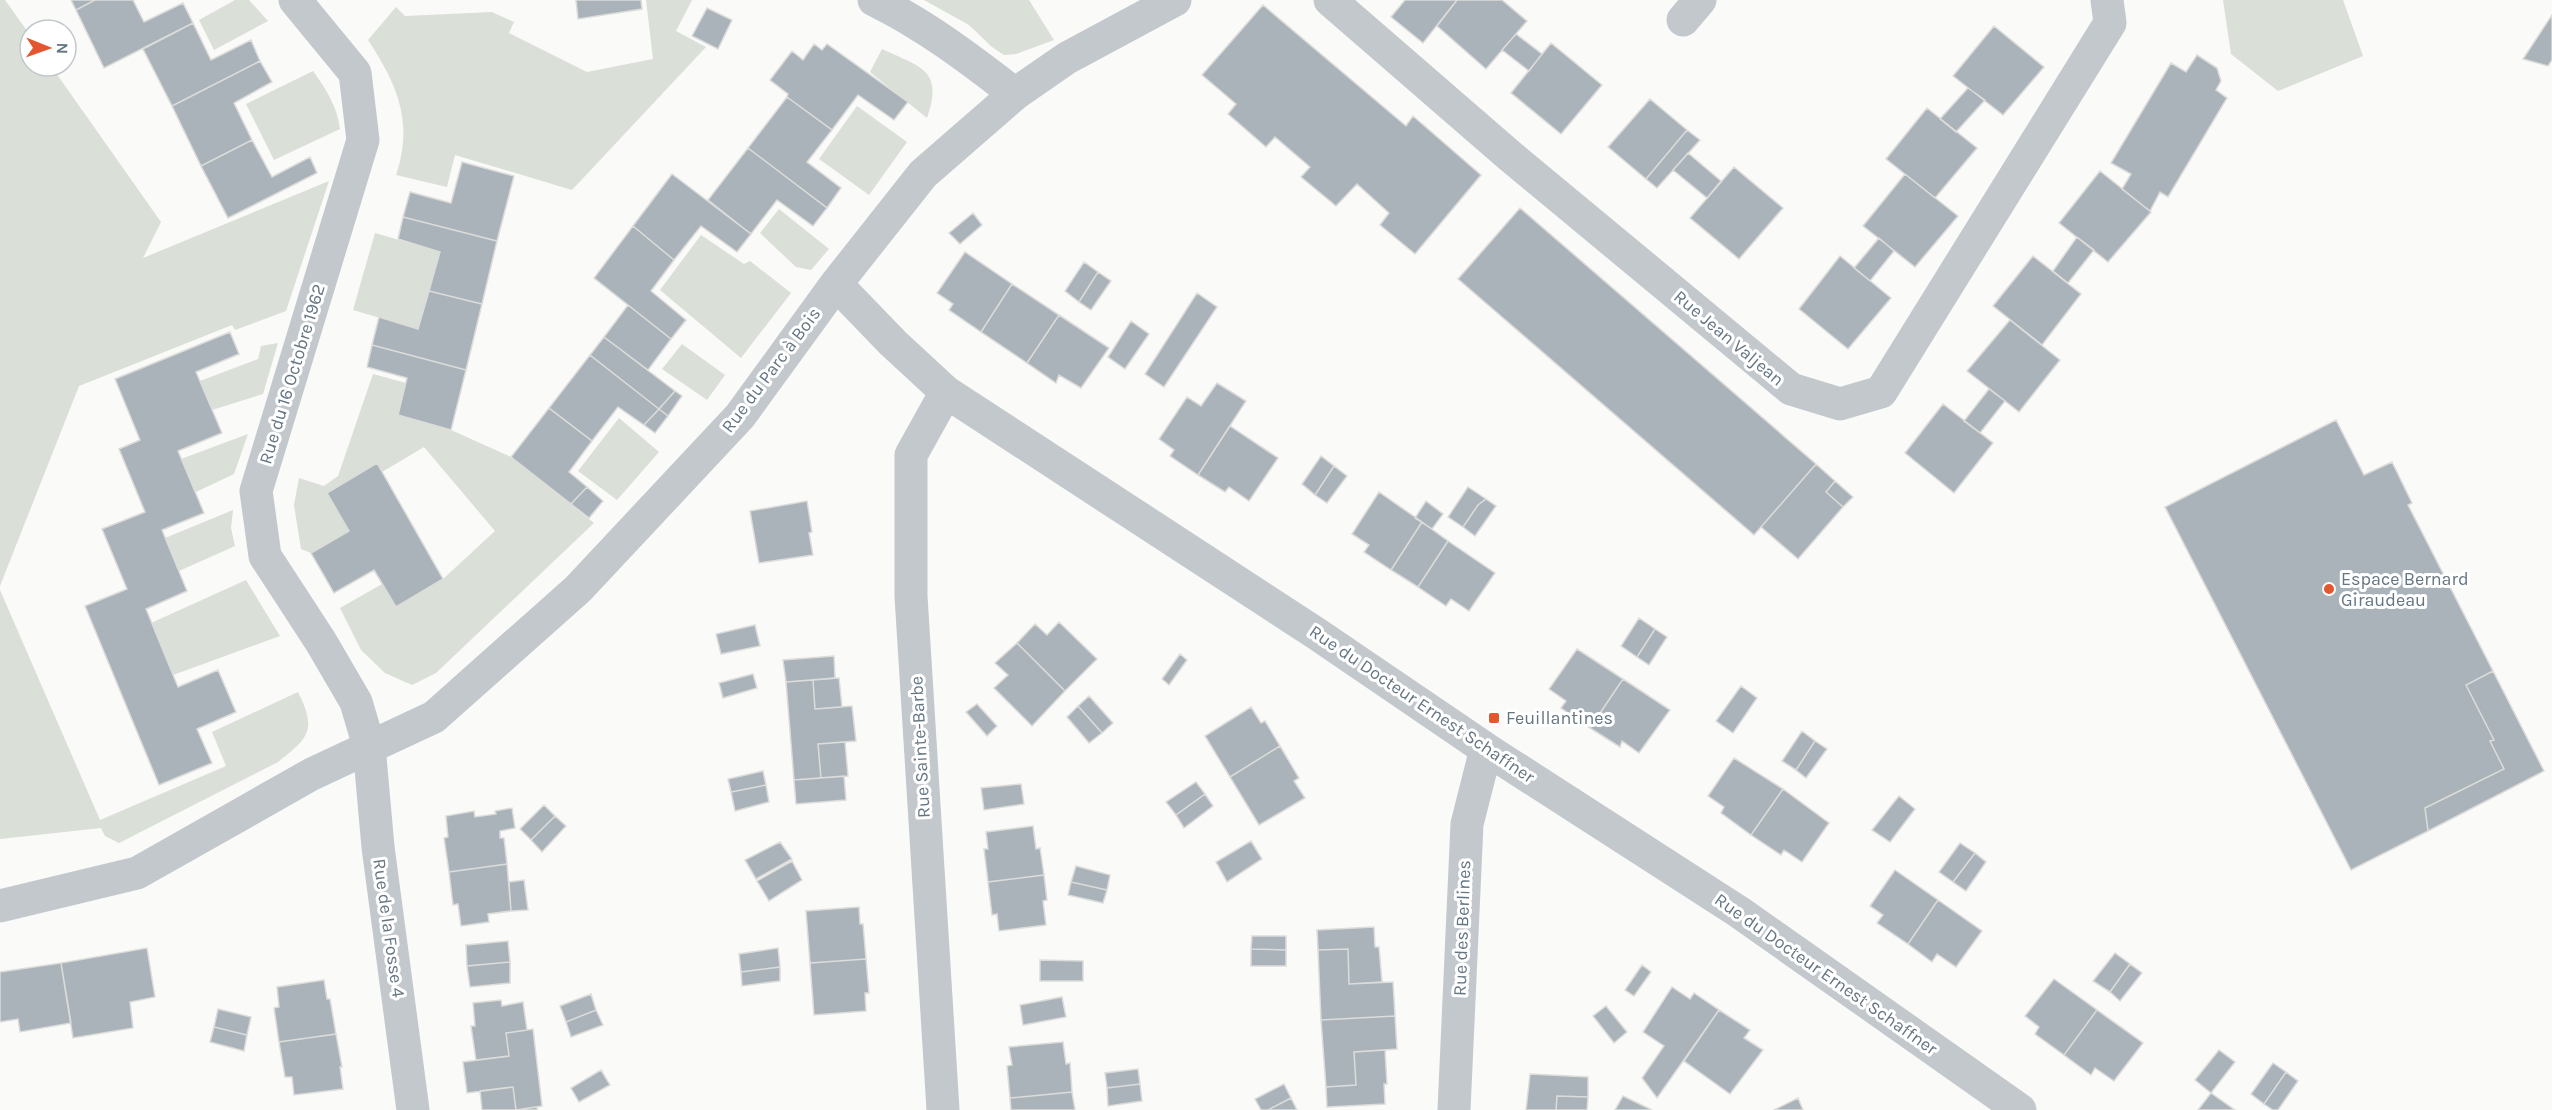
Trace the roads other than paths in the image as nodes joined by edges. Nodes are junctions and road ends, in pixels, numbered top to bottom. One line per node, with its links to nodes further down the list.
1 (295, 0): 9 (street, Rue du 16 Octobre 1962)
2 (874, 0): 6 (street)
3 (1175, 0): 6 (street, Rue du Parc à Bois)
4 (1330, 0): 5 (street, Rue Jean Valjean)
5 (2108, 0)
6 (1014, 94): 7 (street, Rue du Parc à Bois)
7 (836, 284): 8 (street, Rue du Docteur Ernest Schaffner); 9 (street, Rue du Parc à Bois)
8 (946, 392): 10 (street, Rue du Docteur Ernest Schaffner); 14 (street, Rue Sainte-Barbe)
9 (369, 746): 11 (street, Rue du Parc à Bois); 13 (street, Rue de la Fosse 4)
10 (1486, 749): 12 (street, Rue du Docteur Ernest Schaffner); 15 (street, Rue des Berlines)
11 (0, 906)
12 (1991, 1100): 16 (street, Rue du Docteur Ernest Schaffner)
13 (413, 1110)
14 (942, 1110)
15 (1455, 1110)
16 (2019, 1110)

